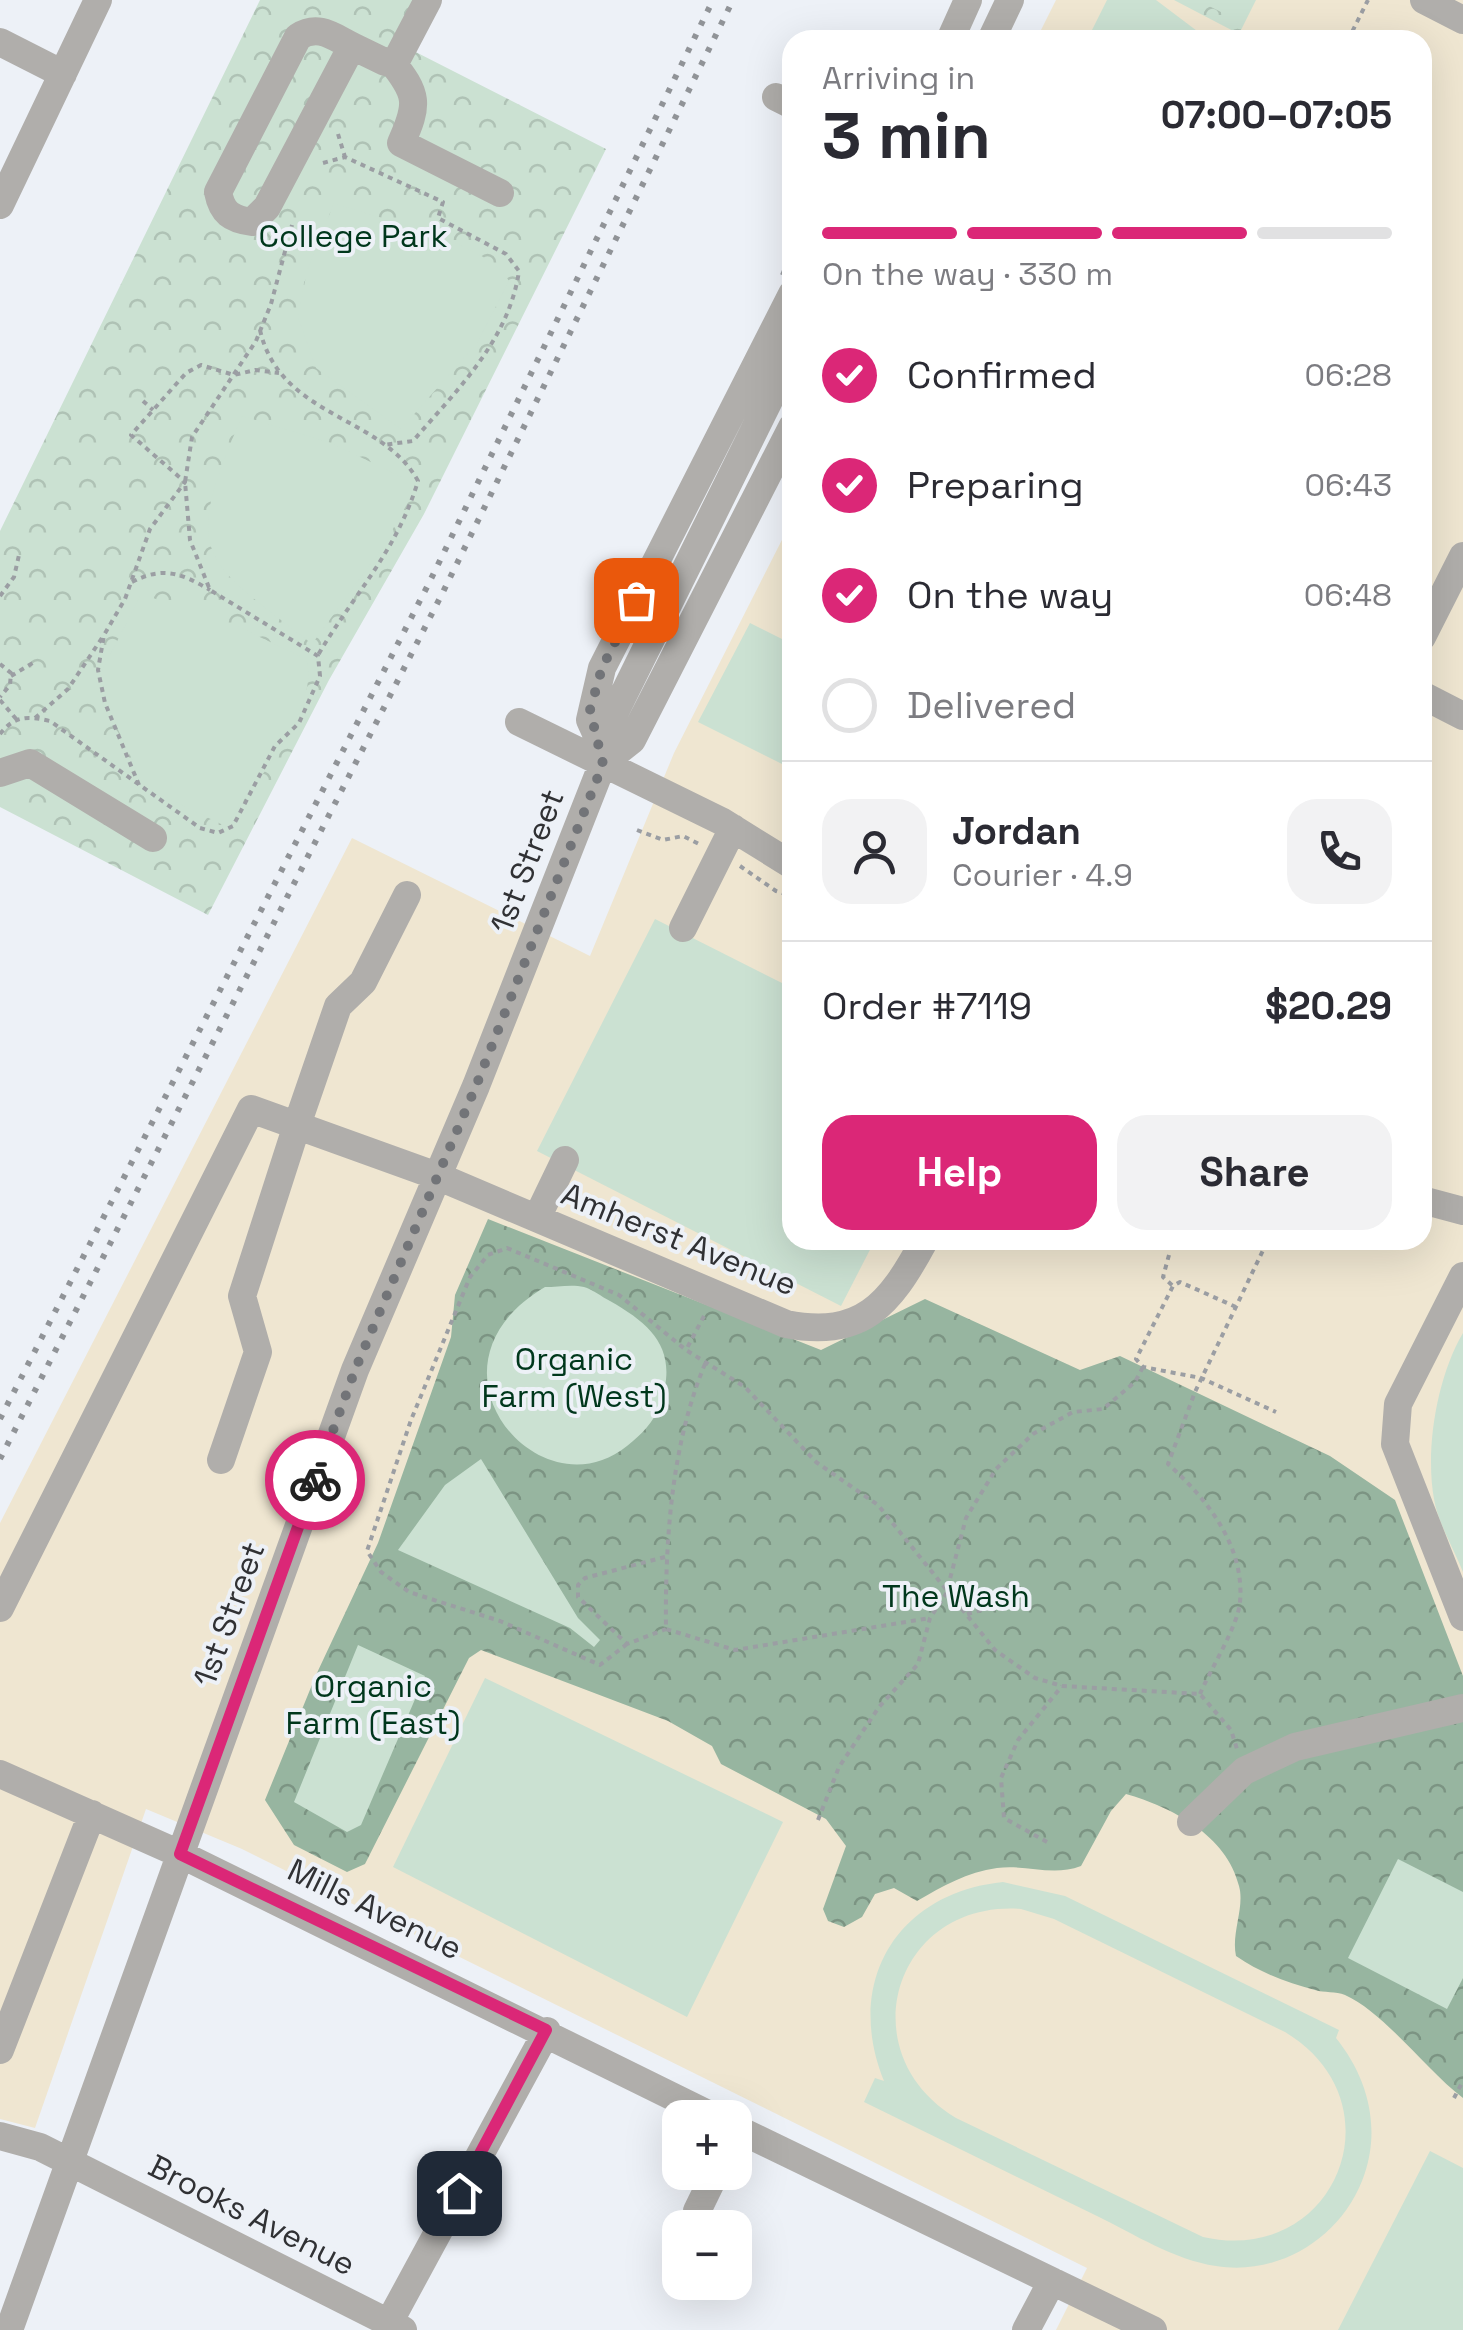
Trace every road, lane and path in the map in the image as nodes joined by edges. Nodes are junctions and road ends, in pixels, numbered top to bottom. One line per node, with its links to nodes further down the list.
1 (98, 0): 14 (street)
2 (428, 0): 13 (street)
3 (968, 0): 8 (street)
4 (1010, 0): 9 (street)
5 (1368, 0): 10 (path)
6 (1424, 0): 7 (street)
7 (1463, 20)
8 (954, 30)
9 (995, 30)
10 (1353, 30)
11 (0, 42): 14 (street)
12 (352, 46): 12 (street); 13 (street)
13 (391, 61): 18 (street)
14 (63, 74): 19 (street)
15 (338, 134): 16 (path)
16 (345, 157): 17 (path); 28 (path)
17 (324, 163)
18 (500, 193)
19 (0, 205)
20 (292, 225): 22 (path)
21 (782, 314): 49 (street)
22 (260, 330): 23 (path); 25 (path)
23 (279, 374): 25 (path); 28 (path)
24 (782, 374): 49 (street, 1st Street)
25 (234, 375): 27 (path); 30 (path)
26 (143, 401): 27 (path)
27 (153, 410): 30 (path)
28 (382, 445): 38 (path)
29 (782, 447): 49 (street, 1st Street)
30 (185, 482): 33 (path); 34 (path)
31 (20, 556): 35 (path)
32 (1463, 556): 36 (street)
33 (131, 582): 34 (path); 37 (path)
34 (210, 590): 38 (path)
35 (0, 596)
36 (1432, 617)
37 (104, 636): 45 (path); 51 (path)
38 (318, 656): 51 (path)
39 (36, 661): 41 (path)
40 (0, 664): 41 (path)
41 (11, 676): 42 (path)
42 (0, 698): 46 (path)
43 (1432, 701): 44 (street)
44 (1463, 716)
45 (35, 718): 46 (path); 51 (path)
46 (17, 720): 48 (path)
47 (518, 722): 49 (street)
48 (0, 734)
49 (603, 757): 52 (street); 63 (street, 1st Street)
50 (0, 774): 54 (street)
51 (140, 785)
52 (733, 828): 56 (street); 60 (street)
53 (637, 830): 55 (path)
54 (153, 838)
55 (706, 847)
56 (782, 859)
57 (732, 861): 58 (path)
58 (782, 893)
59 (406, 896): 61 (street)
60 (683, 928)
61 (298, 1125): 63 (street, Amherst Avenue); 79 (street); 83 (street, Amherst Avenue)
62 (565, 1160): 66 (street)
63 (437, 1176): 66 (street, Amherst Avenue); 98 (street, 1st Street)
64 (1432, 1202): 65 (street)
65 (1463, 1210)
66 (537, 1218): 72 (street, Amherst Avenue)
67 (919, 1250): 72 (street, Amherst Avenue)
68 (1263, 1250): 73 (path)
69 (1169, 1255): 71 (path)
70 (1463, 1276): 85 (street)
71 (1172, 1286): 73 (path); 76 (path)
72 (714, 1294): 74 (path)
73 (1236, 1307): 77 (path)
74 (686, 1350): 75 (path); 88 (path)
75 (705, 1364): 80 (path); 81 (path)
76 (1143, 1368): 77 (path); 81 (path)
77 (1202, 1378): 78 (path); 90 (path)
78 (1276, 1412)
79 (221, 1460)
80 (665, 1557): 87 (path); 88 (path)
81 (946, 1594): 84 (path); 86 (path)
82 (1031, 1605): 84 (path)
83 (0, 1608)
84 (968, 1614): 89 (path)
85 (1463, 1617)
86 (930, 1618): 87 (path); 95 (path)
87 (666, 1630): 88 (path)
88 (628, 1644)
89 (1062, 1686): 90 (path); 97 (path)
90 (1200, 1694): 92 (path)
91 (1463, 1708): 92 (street)
92 (1244, 1771): 96 (street)
93 (0, 1774): 94 (street, Mills Avenue)
94 (92, 1814): 98 (street, Mills Avenue); 100 (street)
95 (818, 1820)
96 (1191, 1822)
97 (1047, 1842)
98 (180, 1854): 99 (street, Mills Avenue); 106 (street, 1st Street)
99 (546, 2030): 103 (street, Mills Avenue); 108 (street)
100 (0, 2050)
101 (1463, 2082): 102 (path)
102 (1454, 2098)
103 (681, 2100)
104 (752, 2136): 107 (street, Mills Avenue)
105 (1, 2138): 106 (street, Brooks Avenue)
106 (70, 2163): 108 (street, Brooks Avenue); 109 (street, 1st Street)
107 (1052, 2281): 110 (street); 111 (street, Mills Avenue)
108 (392, 2328)
109 (9, 2330)
110 (1026, 2330)
111 (1153, 2330)

